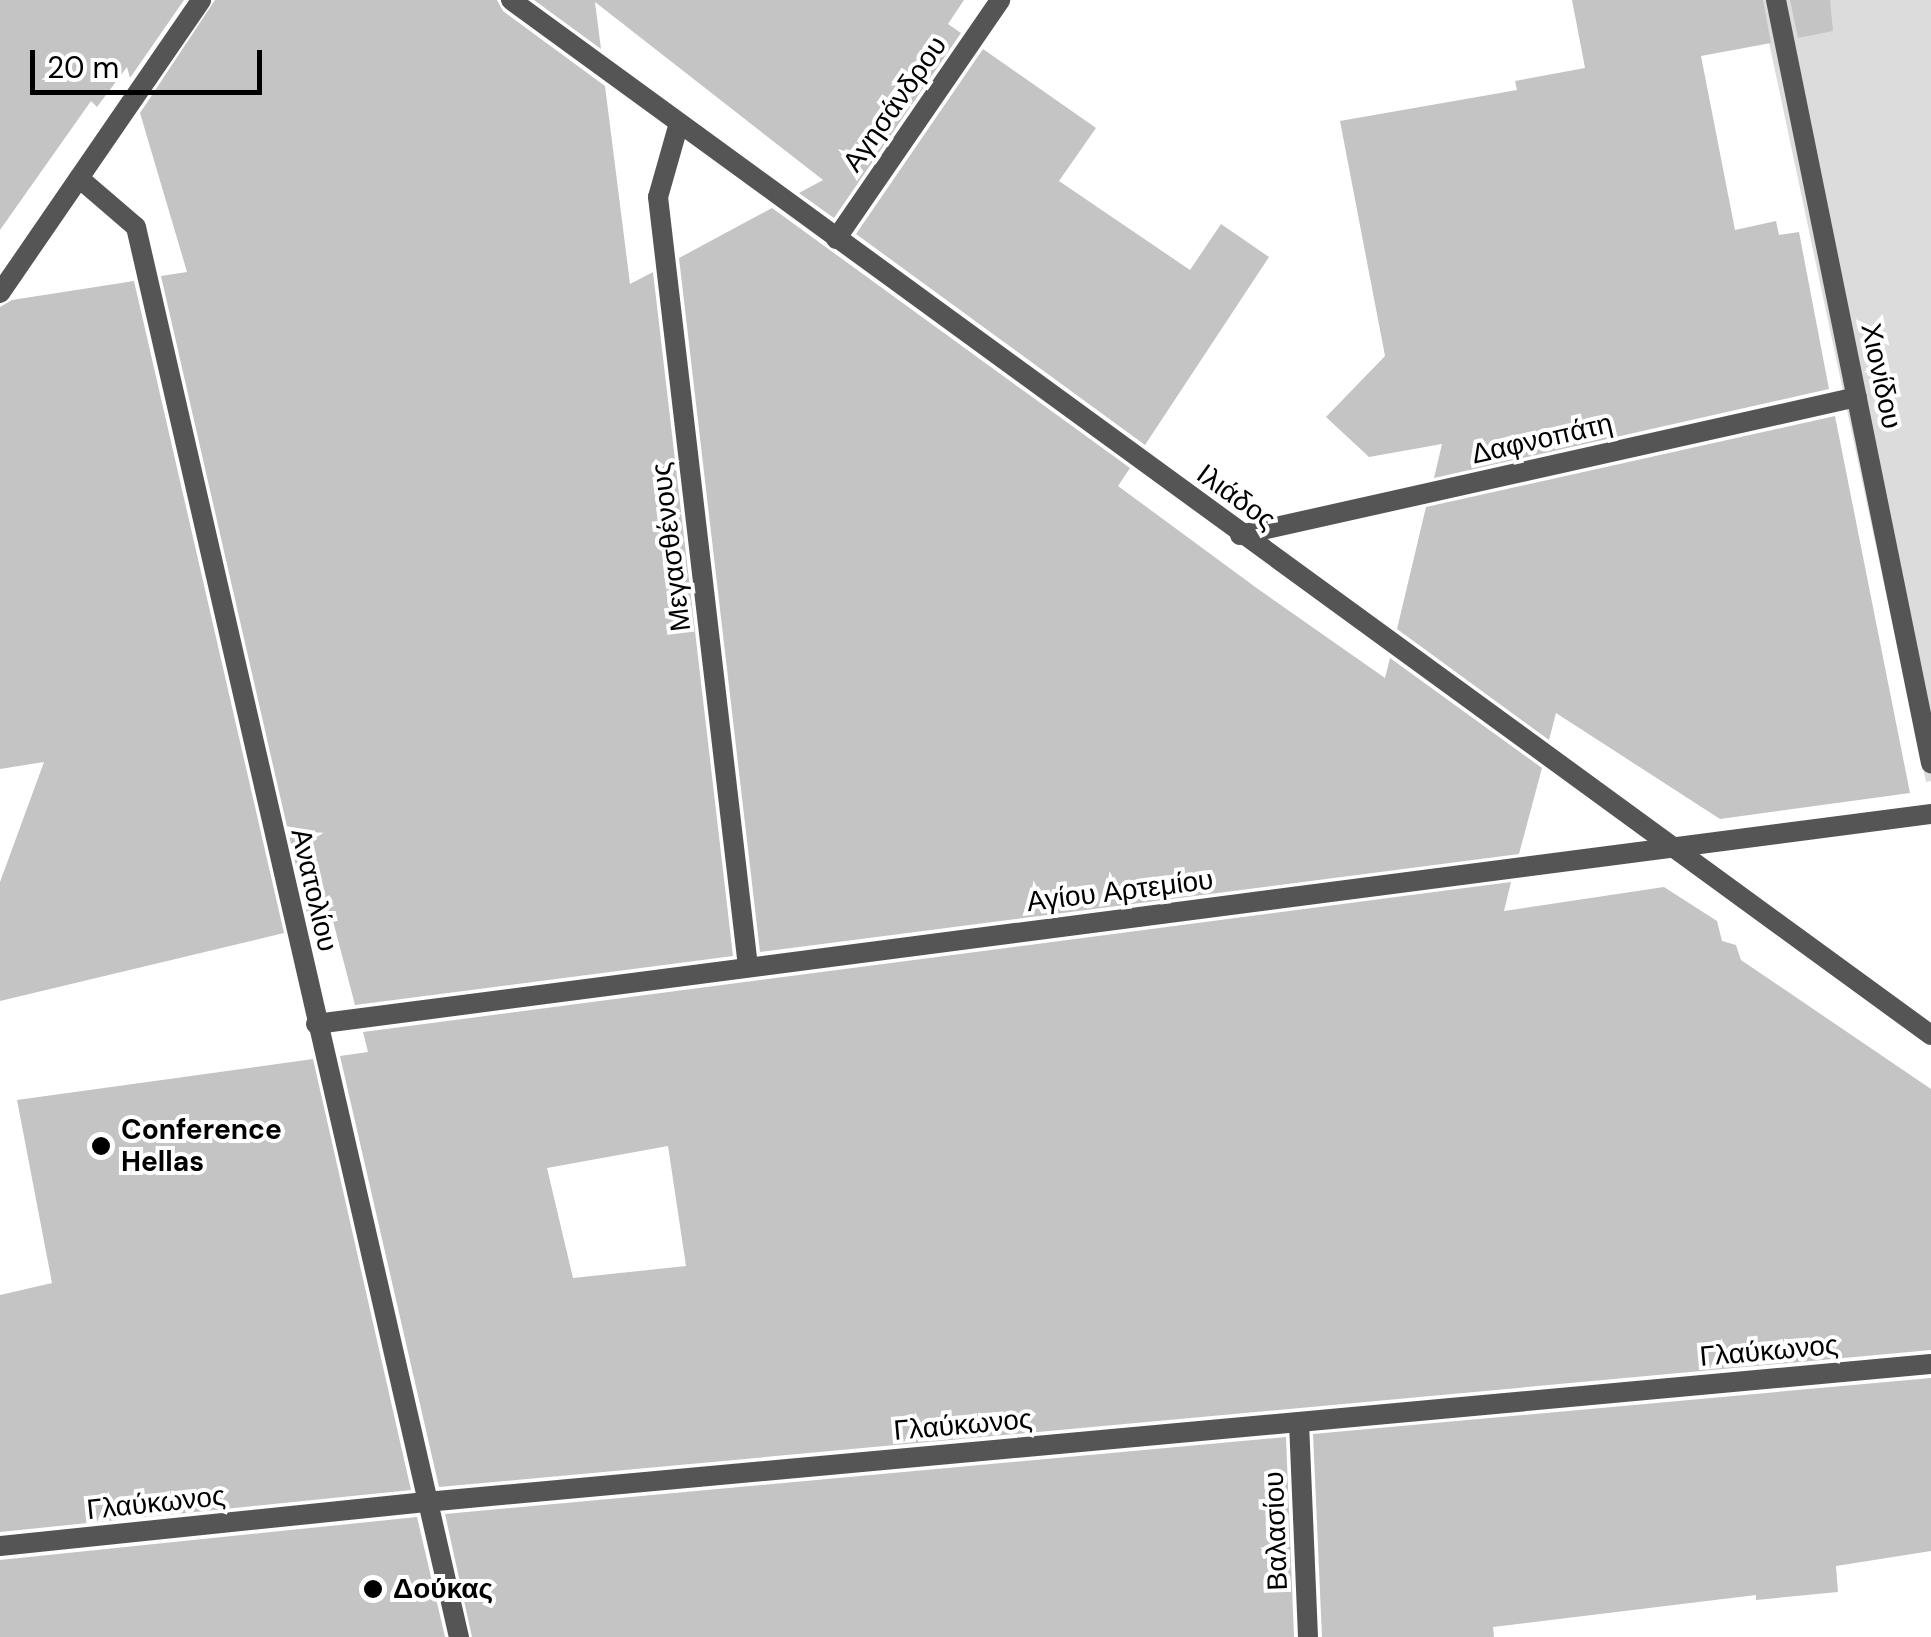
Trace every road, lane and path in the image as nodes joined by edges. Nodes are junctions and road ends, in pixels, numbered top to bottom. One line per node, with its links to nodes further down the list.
1 (202, 0): 6 (street)
2 (511, 0): 5 (street, Ιλιάδος)
3 (1000, 0): 7 (street, Αγησάνδρου)
4 (1776, 0): 9 (street, Χιονίδου)
5 (679, 123): 7 (street, Ιλιάδος); 14 (street, Μεγασθένους)
6 (79, 178): 8 (street); 15 (street, Ανατολίου)
7 (836, 239): 10 (street, Ιλιάδος)
8 (0, 292)
9 (1857, 397): 10 (street, Δαφνοπάτη); 11 (street, Χιονίδου)
10 (1240, 535): 13 (street, Ιλιάδος)
11 (1931, 763)
12 (1931, 814): 13 (street, Αγίου Αρτεμίου)
13 (1676, 846): 14 (street, Αγίου Αρτεμίου); 16 (street, Ιλιάδος)
14 (748, 968): 15 (street, Αγίου Αρτεμίου)
15 (316, 1024): 19 (street, Ανατολίου)
16 (1931, 1035)
17 (1931, 1364): 18 (street, Γλαύκωνος)
18 (1299, 1422): 19 (street, Γλαύκωνος); 22 (street, Βαλασίου)
19 (426, 1502): 20 (street, Γλαύκωνος); 21 (street, Ανατολίου)
20 (0, 1546)
21 (459, 1637)
22 (1308, 1637)

